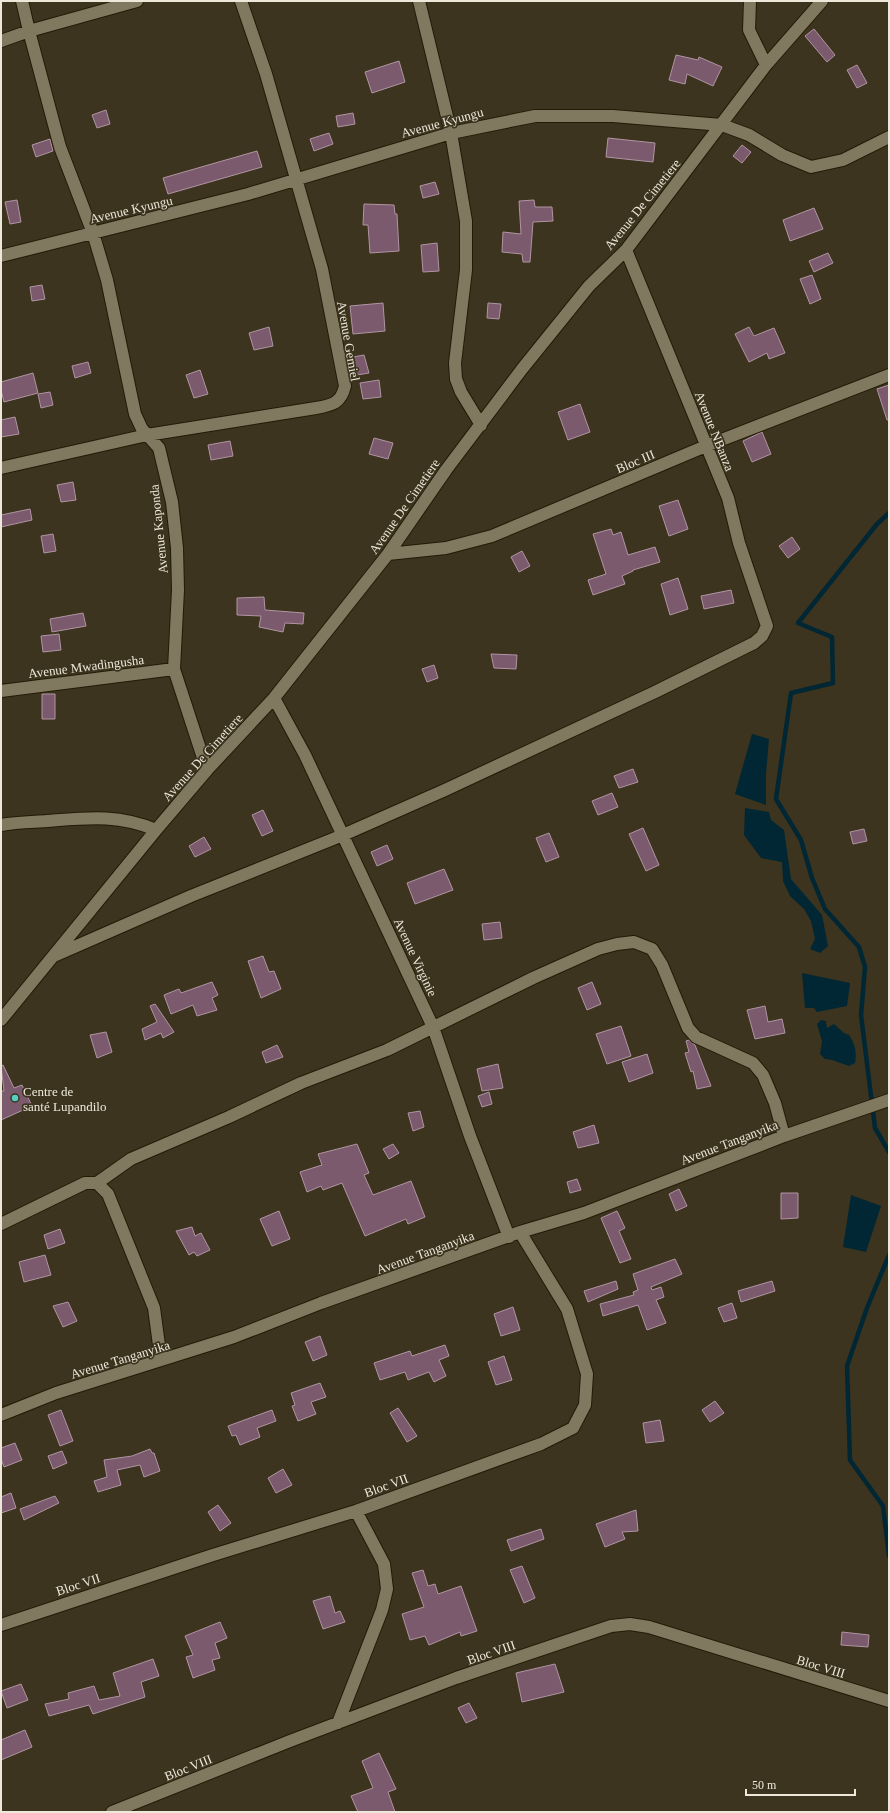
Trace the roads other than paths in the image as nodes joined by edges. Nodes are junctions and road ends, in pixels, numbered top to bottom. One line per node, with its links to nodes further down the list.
1 (22, 1): 7 (street, Avenue Kaponda)
2 (137, 1): 7 (street)
3 (241, 1): 13 (street, Avenue Gemiel)
4 (419, 1): 11 (street)
5 (750, 1): 9 (street)
6 (822, 1): 9 (street, Avenue De Cimetiere)
7 (29, 31): 8 (street); 14 (street, Avenue Kaponda)
8 (1, 41)
9 (766, 65): 10 (street, Avenue De Cimetiere)
10 (722, 125): 11 (street, Avenue Kyungu); 12 (street, Avenue Kyungu); 15 (street, Avenue De Cimetiere)
11 (451, 133): 13 (street, Avenue Kyungu); 18 (street)
12 (889, 137)
13 (297, 178): 14 (street, Avenue Kyungu); 19 (street, Avenue Gemiel)
14 (93, 233): 16 (street, Avenue Kyungu); 19 (street, Avenue Kaponda)
15 (626, 250): 18 (street, Avenue De Cimetiere); 20 (street, Avenue NBanza)
16 (1, 256)
17 (889, 374): 20 (street, Bloc III)
18 (481, 425): 22 (street, Avenue De Cimetiere)
19 (147, 435): 21 (street, Avenue Gemiel); 23 (street, Avenue Kaponda)
20 (706, 446): 22 (street, Bloc III); 29 (street, Avenue NBanza)
21 (1, 468)
22 (388, 554): 25 (street, Avenue De Cimetiere)
23 (174, 669): 24 (street, Avenue Mwadingusha); 26 (street)
24 (1, 688)
25 (274, 698): 26 (street, Avenue De Cimetiere); 29 (street, Avenue Virginie)
26 (208, 770): 28 (street, Avenue De Cimetiere)
27 (1, 825): 28 (street)
28 (156, 830): 30 (street, Avenue De Cimetiere)
29 (342, 835): 30 (street); 32 (street, Avenue Virginie)
30 (53, 956): 31 (street, Avenue De Cimetiere)
31 (3, 1014)
32 (433, 1027): 34 (street); 35 (street); 37 (street, Avenue Virginie)
33 (889, 1100): 34 (street, Avenue Tanganyika)
34 (784, 1136): 37 (street, Avenue Tanganyika)
35 (97, 1183): 36 (street); 38 (street)
36 (1, 1224)
37 (515, 1235): 38 (street, Avenue Tanganyika); 40 (street, Bloc VII)
38 (162, 1360): 39 (street, Avenue Tanganyika)
39 (1, 1415)
40 (356, 1511): 41 (street, Bloc VII); 43 (street)
41 (1, 1625)
42 (889, 1701): 43 (street, Bloc VIII)
43 (338, 1723): 44 (street, Bloc VIII)
44 (112, 1812)

